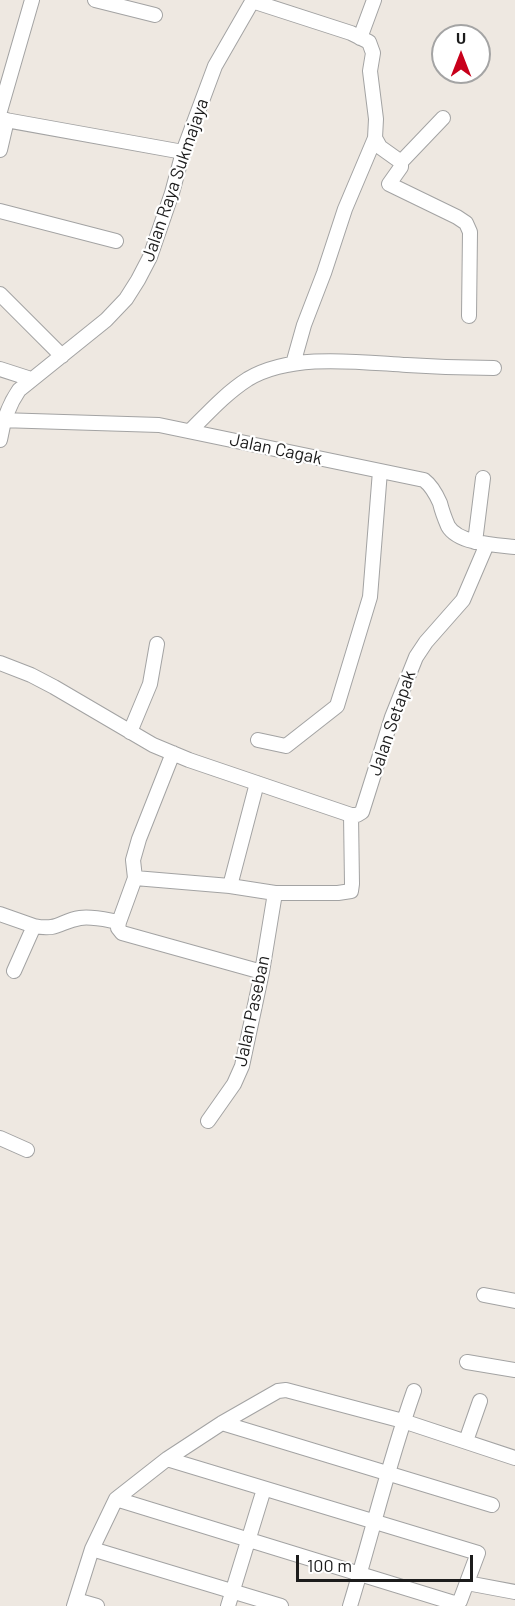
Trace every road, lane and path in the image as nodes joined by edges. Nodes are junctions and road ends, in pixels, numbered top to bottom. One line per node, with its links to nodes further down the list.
1 (32, 0): 7 (street)
2 (95, 0): 5 (street)
3 (252, 0): 6 (street); 11 (street, Jalan Raya Sukmajaya)
4 (374, 0): 6 (street)
5 (155, 15)
6 (360, 38): 9 (street)
7 (2, 117): 10 (street); 11 (street)
8 (443, 118): 12 (street)
9 (375, 138): 12 (street); 18 (street)
10 (0, 150)
11 (183, 152): 17 (street, Jalan Raya Sukmajaya)
12 (401, 162): 16 (street)
13 (0, 211): 14 (street)
14 (116, 241)
15 (0, 294): 17 (street)
16 (469, 316)
17 (62, 356): 21 (street, Jalan Raya Sukmajaya)
18 (293, 364): 19 (street); 23 (street)
19 (494, 368)
20 (0, 369): 21 (street)
21 (31, 379): 22 (street, Jalan Raya Sukmajaya)
22 (1, 420): 23 (street, Jalan Cagak); 24 (street, Jalan Raya Sukmajaya)
23 (190, 431): 25 (street, Jalan Cagak)
24 (0, 440)
25 (380, 471): 27 (street, Jalan Cagak); 32 (street)
26 (483, 478): 27 (street)
27 (481, 543): 28 (street, Jalan Cagak); 35 (street, Jalan Setapak)
28 (515, 547)
29 (157, 644): 31 (street)
30 (0, 663): 31 (street)
31 (130, 732): 33 (street)
32 (258, 740)
33 (173, 753): 34 (street); 36 (street)
34 (257, 783): 35 (street); 37 (street)
35 (351, 815): 38 (street)
36 (135, 878): 37 (street); 40 (street)
37 (230, 886): 38 (street)
38 (275, 893): 43 (street, Jalan Paseban)
39 (0, 914): 41 (street)
40 (118, 922): 41 (street); 43 (street)
41 (34, 926): 42 (street)
42 (14, 971)
43 (262, 972): 44 (street, Jalan Paseban)
44 (208, 1121)
45 (0, 1138): 46 (street)
46 (27, 1150)
47 (484, 1294): 48 (street)
48 (515, 1301)
49 (467, 1362): 50 (street)
50 (515, 1370)
51 (414, 1391): 53 (street)
52 (480, 1401): 55 (street)
53 (404, 1421): 54 (street); 55 (street); 58 (street)
54 (222, 1423): 57 (street); 58 (street)
55 (466, 1441): 56 (street)
56 (515, 1458)
57 (167, 1459): 59 (street); 60 (street)
58 (388, 1472): 61 (street); 62 (street)
59 (264, 1489): 62 (street); 63 (street)
60 (116, 1499): 63 (street); 64 (street)
61 (492, 1505)
62 (375, 1522): 65 (street); 66 (street)
63 (248, 1541): 65 (street); 67 (street)
64 (92, 1549): 67 (street); 69 (street)
65 (360, 1574): 66 (street); 73 (street)
66 (467, 1583): 68 (street)
67 (233, 1592): 71 (street); 72 (street)
68 (515, 1592)
69 (75, 1603): 70 (street)
70 (97, 1606)
71 (228, 1606)
72 (281, 1606)
73 (350, 1606)

